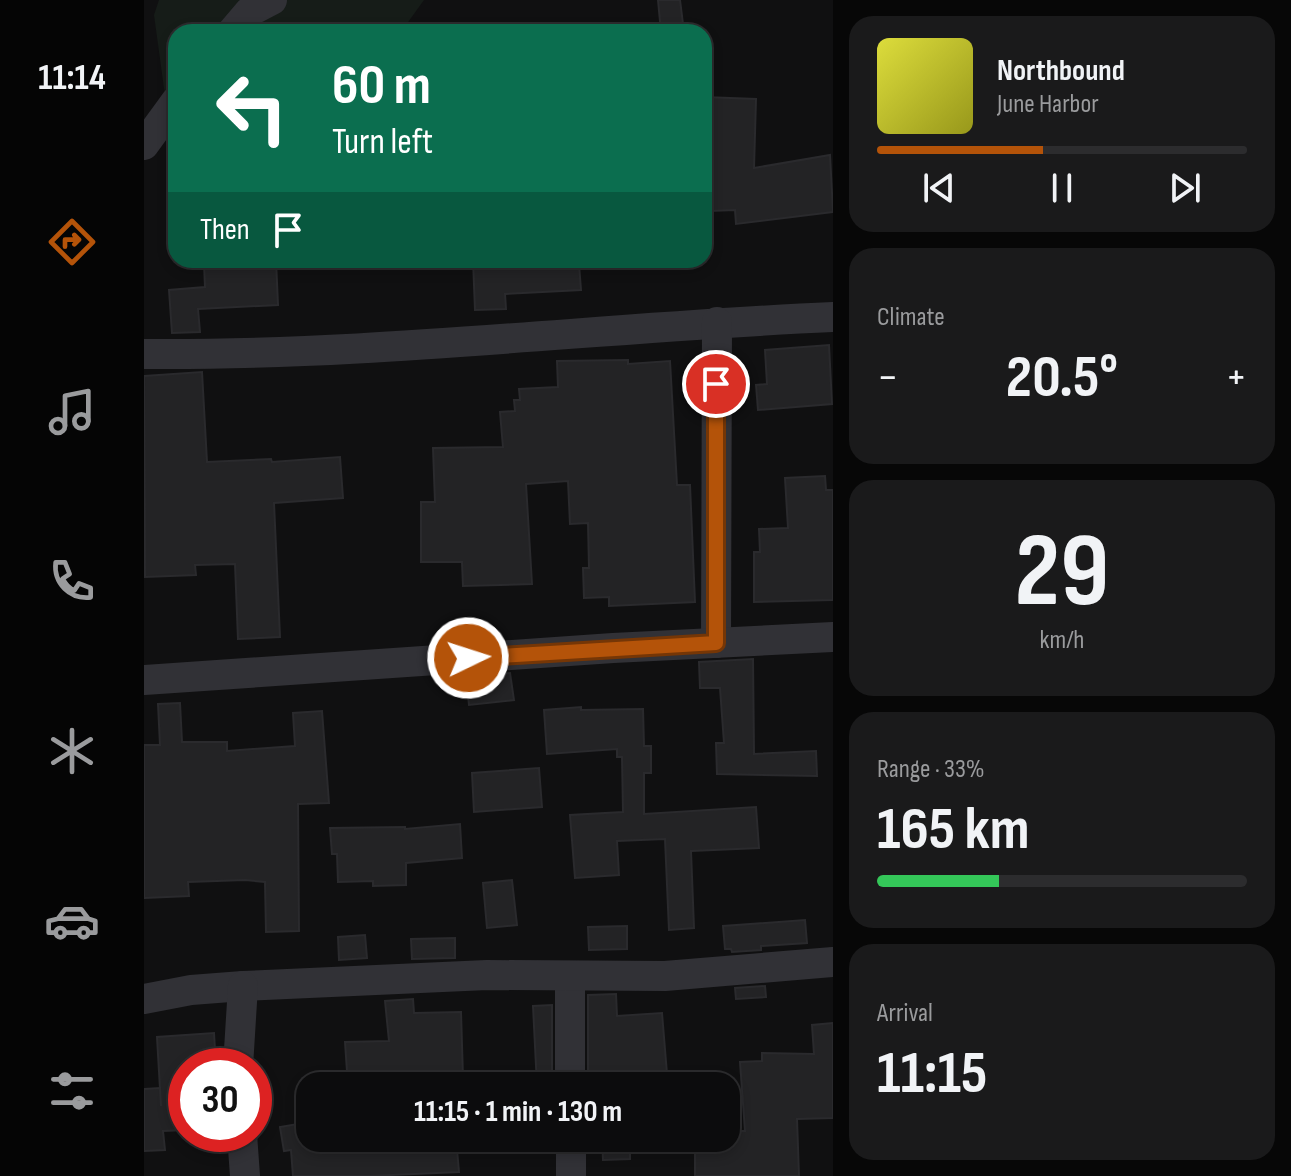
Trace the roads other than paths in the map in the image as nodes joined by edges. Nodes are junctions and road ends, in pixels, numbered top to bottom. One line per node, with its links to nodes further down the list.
1 (168, 112): 2 (street)
2 (144, 145)
3 (833, 317): 4 (street)
4 (717, 322): 5 (street); 7 (street)
5 (144, 354)
6 (833, 637): 7 (street)
7 (716, 643): 8 (street)
8 (144, 680)
9 (830, 958): 10 (street)
10 (570, 977): 11 (street); 14 (street)
11 (243, 986): 12 (street); 13 (street)
12 (144, 999)
13 (239, 1048)
14 (570, 1072)
15 (243, 1152): 17 (street)
16 (571, 1152): 18 (street)
17 (245, 1176)
18 (571, 1176)

